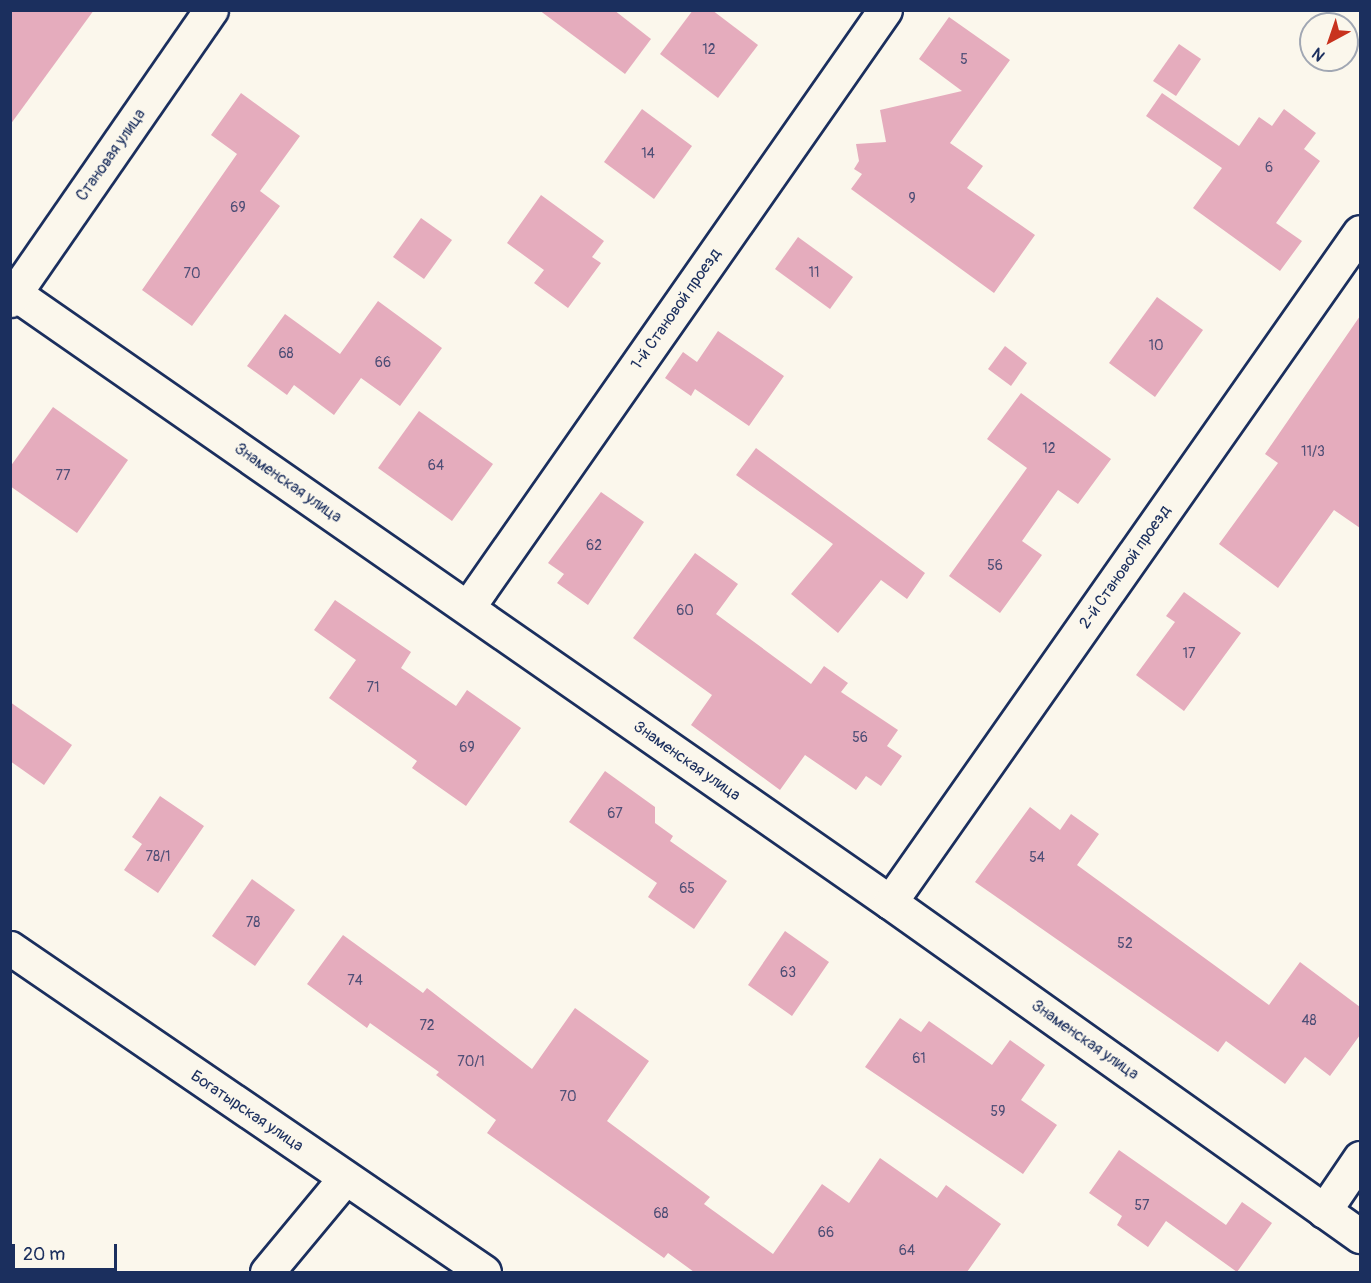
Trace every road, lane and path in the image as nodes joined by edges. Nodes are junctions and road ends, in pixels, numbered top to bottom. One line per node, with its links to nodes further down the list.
1 (211, 10): 4 (street, Становая улица)
2 (885, 10): 5 (street, 1-й Становой проезд)
3 (1360, 232): 6 (street, 2-й Становой проезд)
4 (12, 294): 5 (street, Знаменская улица)
5 (468, 607): 6 (street, Знаменская улица)
6 (890, 902): 10 (street, Знаменская улица)
7 (10, 948): 9 (street, Богатырская улица)
8 (1360, 1158): 10 (street)
9 (345, 1178): 12 (street); 13 (street, Богатырская улица)
10 (1324, 1210): 11 (street, Знаменская улица)
11 (1360, 1236)
12 (267, 1272)
13 (483, 1272)

